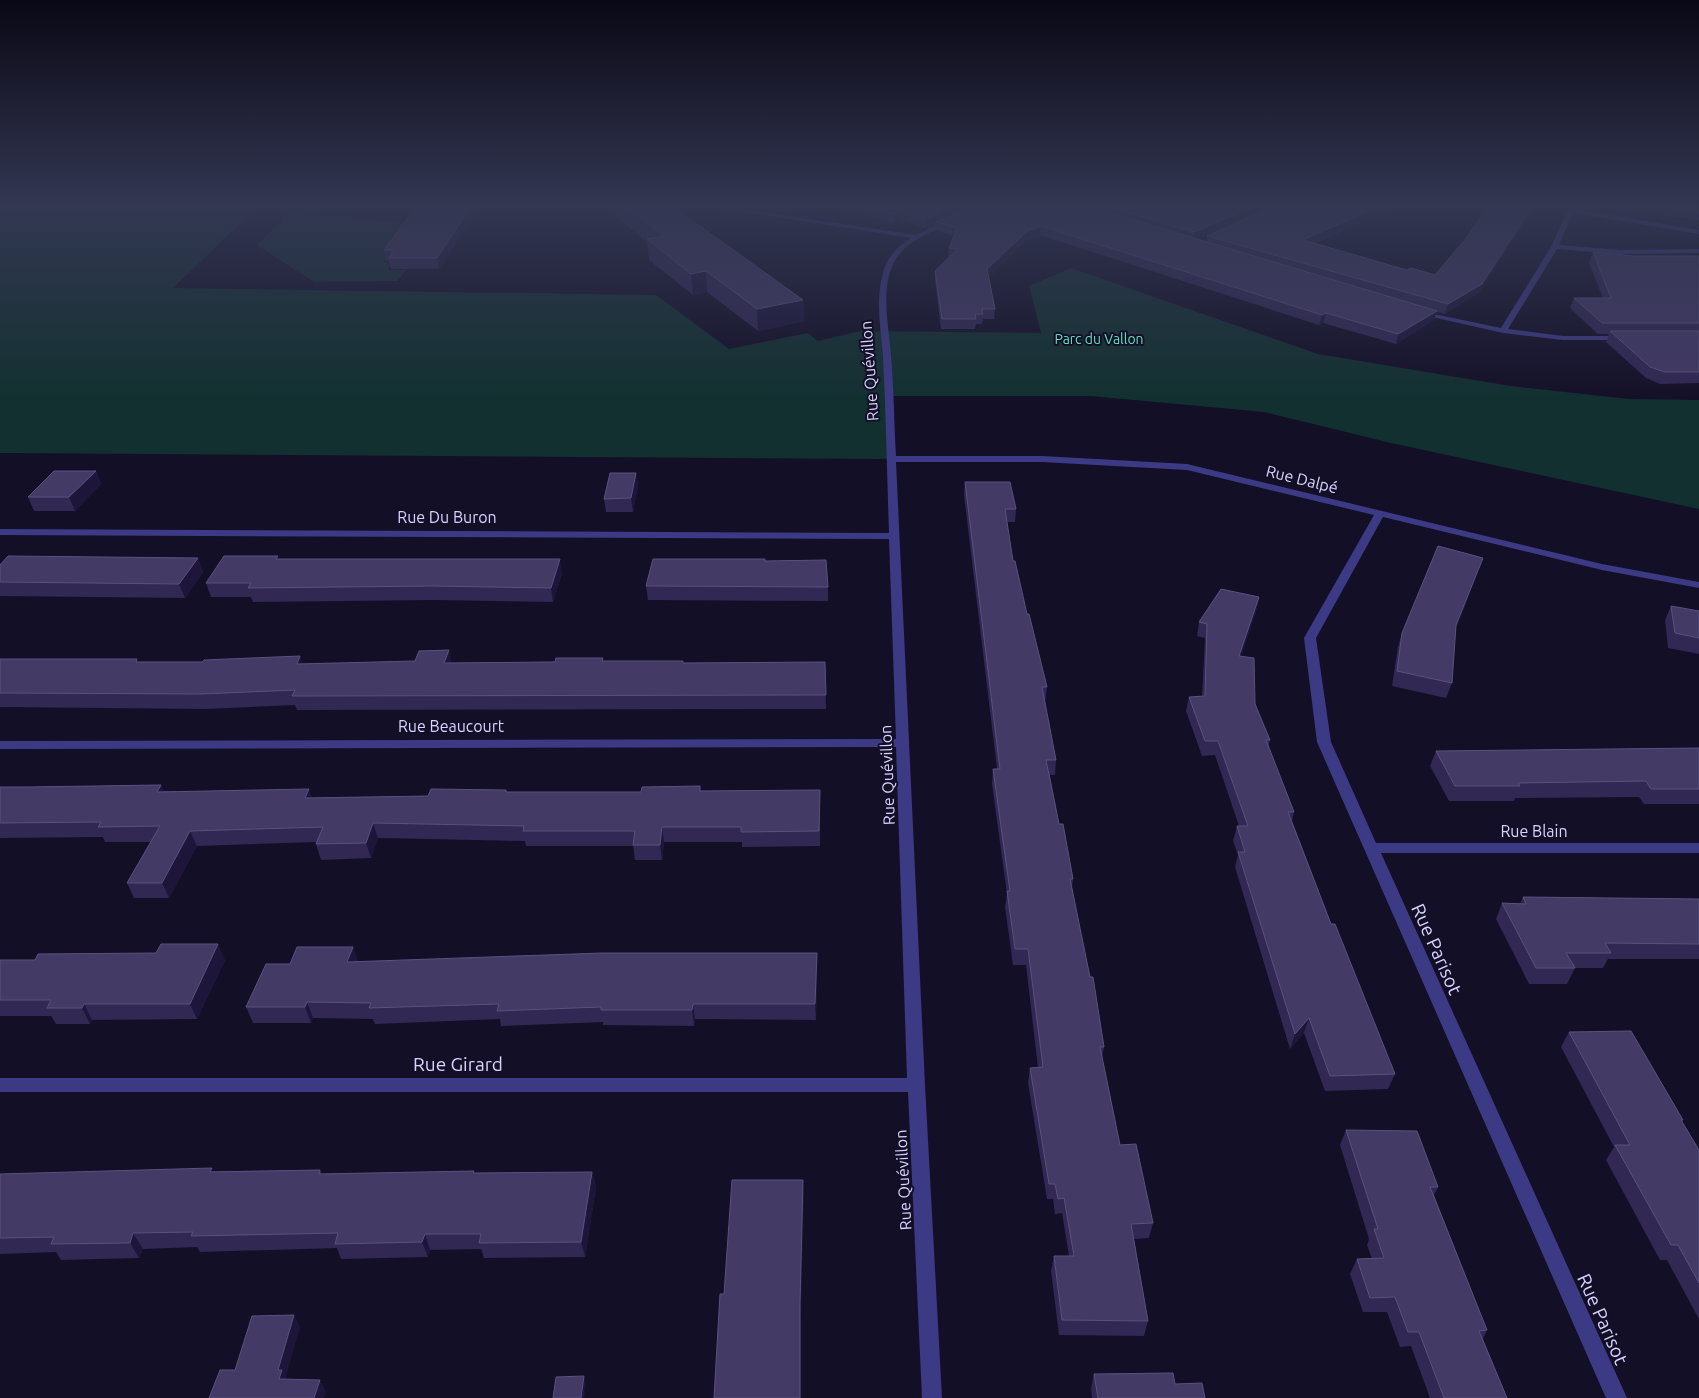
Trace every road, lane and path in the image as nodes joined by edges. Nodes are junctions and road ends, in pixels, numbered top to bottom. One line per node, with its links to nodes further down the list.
1 (886, 273): 6 (street, Rue Quévillon)
2 (1539, 273): 4 (street)
3 (1412, 311): 4 (street)
4 (1503, 331): 5 (street)
5 (1631, 338)
6 (892, 459): 7 (street, Rue Dalpé); 9 (street, Rue Quévillon)
7 (1380, 514): 10 (street, Rue Dalpé); 13 (street, Rue Parisot)
8 (0, 532): 9 (street, Rue Du Buron)
9 (895, 536): 11 (street, Rue Quévillon)
10 (1699, 585)
11 (903, 743): 12 (street, Rue Beaucourt); 16 (street, Rue Quévillon)
12 (0, 744)
13 (1370, 848): 14 (street, Rue Blain); 18 (street, Rue Parisot)
14 (1699, 848)
15 (0, 1085): 16 (street, Rue Girard)
16 (916, 1085): 17 (street, Rue Quévillon)
17 (932, 1398)
18 (1617, 1398)

